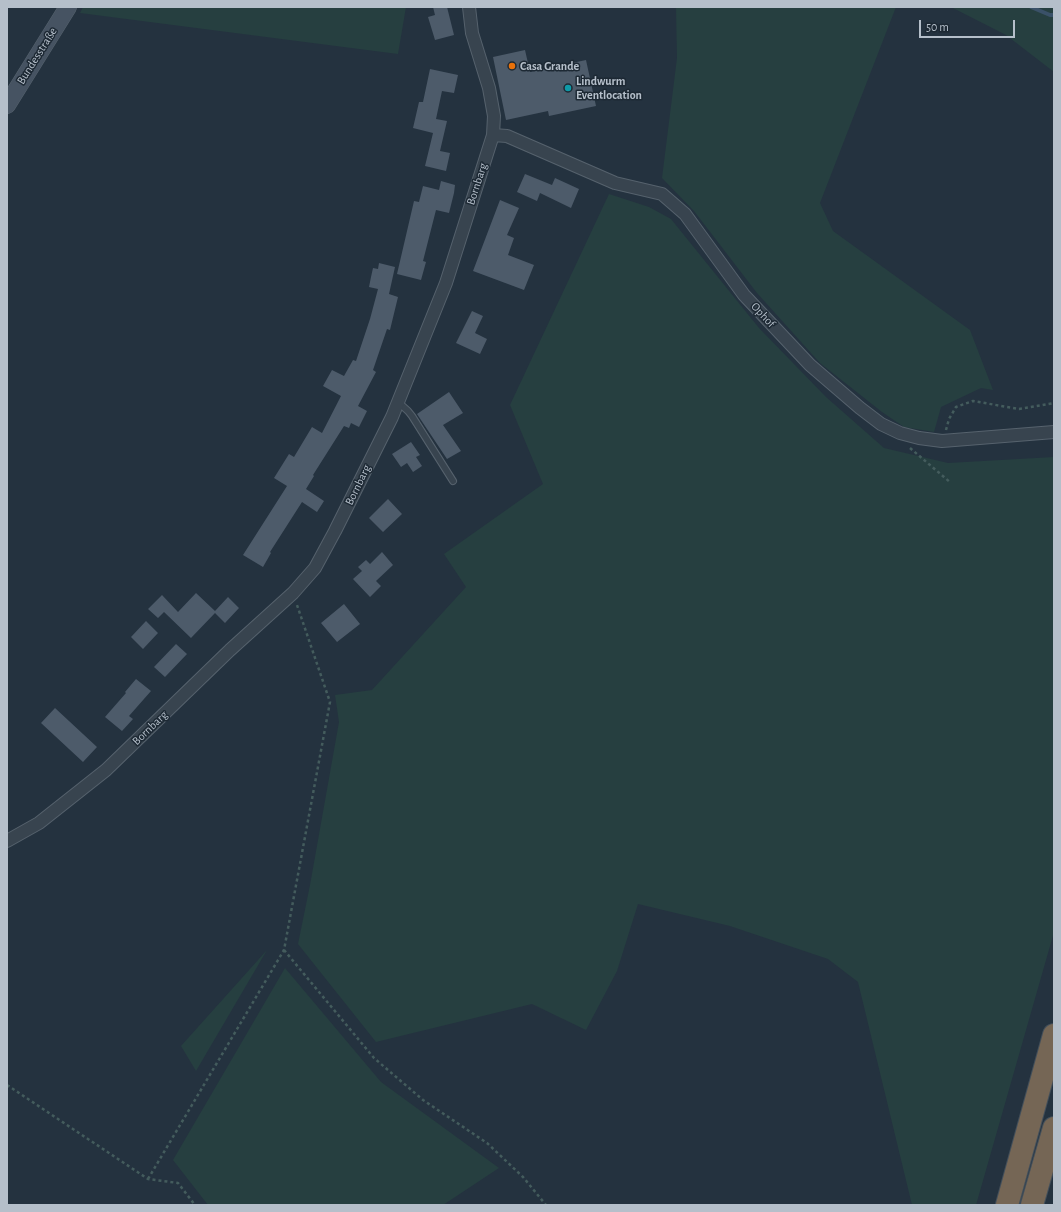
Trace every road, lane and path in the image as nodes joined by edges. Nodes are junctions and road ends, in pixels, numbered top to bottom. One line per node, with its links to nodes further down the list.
1 (68, 7): 3 (street, Bundesstraße)
2 (469, 7): 4 (street, Bornbarg)
3 (7, 105)
4 (493, 135): 5 (street, Bornbarg); 8 (street, Ophof)
5 (398, 402): 10 (lane); 12 (street, Bornbarg)
6 (1054, 403): 8 (path)
7 (1054, 432): 8 (street, Ophof)
8 (942, 441)
9 (904, 444): 11 (path)
10 (453, 481)
11 (951, 483)
12 (293, 593): 13 (street, Bornbarg); 14 (path)
13 (7, 841)
14 (284, 950): 18 (path); 20 (path)
15 (1054, 1035): 21 (highway)
16 (7, 1085): 18 (path)
17 (1054, 1128): 22 (highway)
18 (148, 1179): 19 (path)
19 (195, 1205)
20 (546, 1205)
21 (1007, 1205)
22 (1032, 1205)

